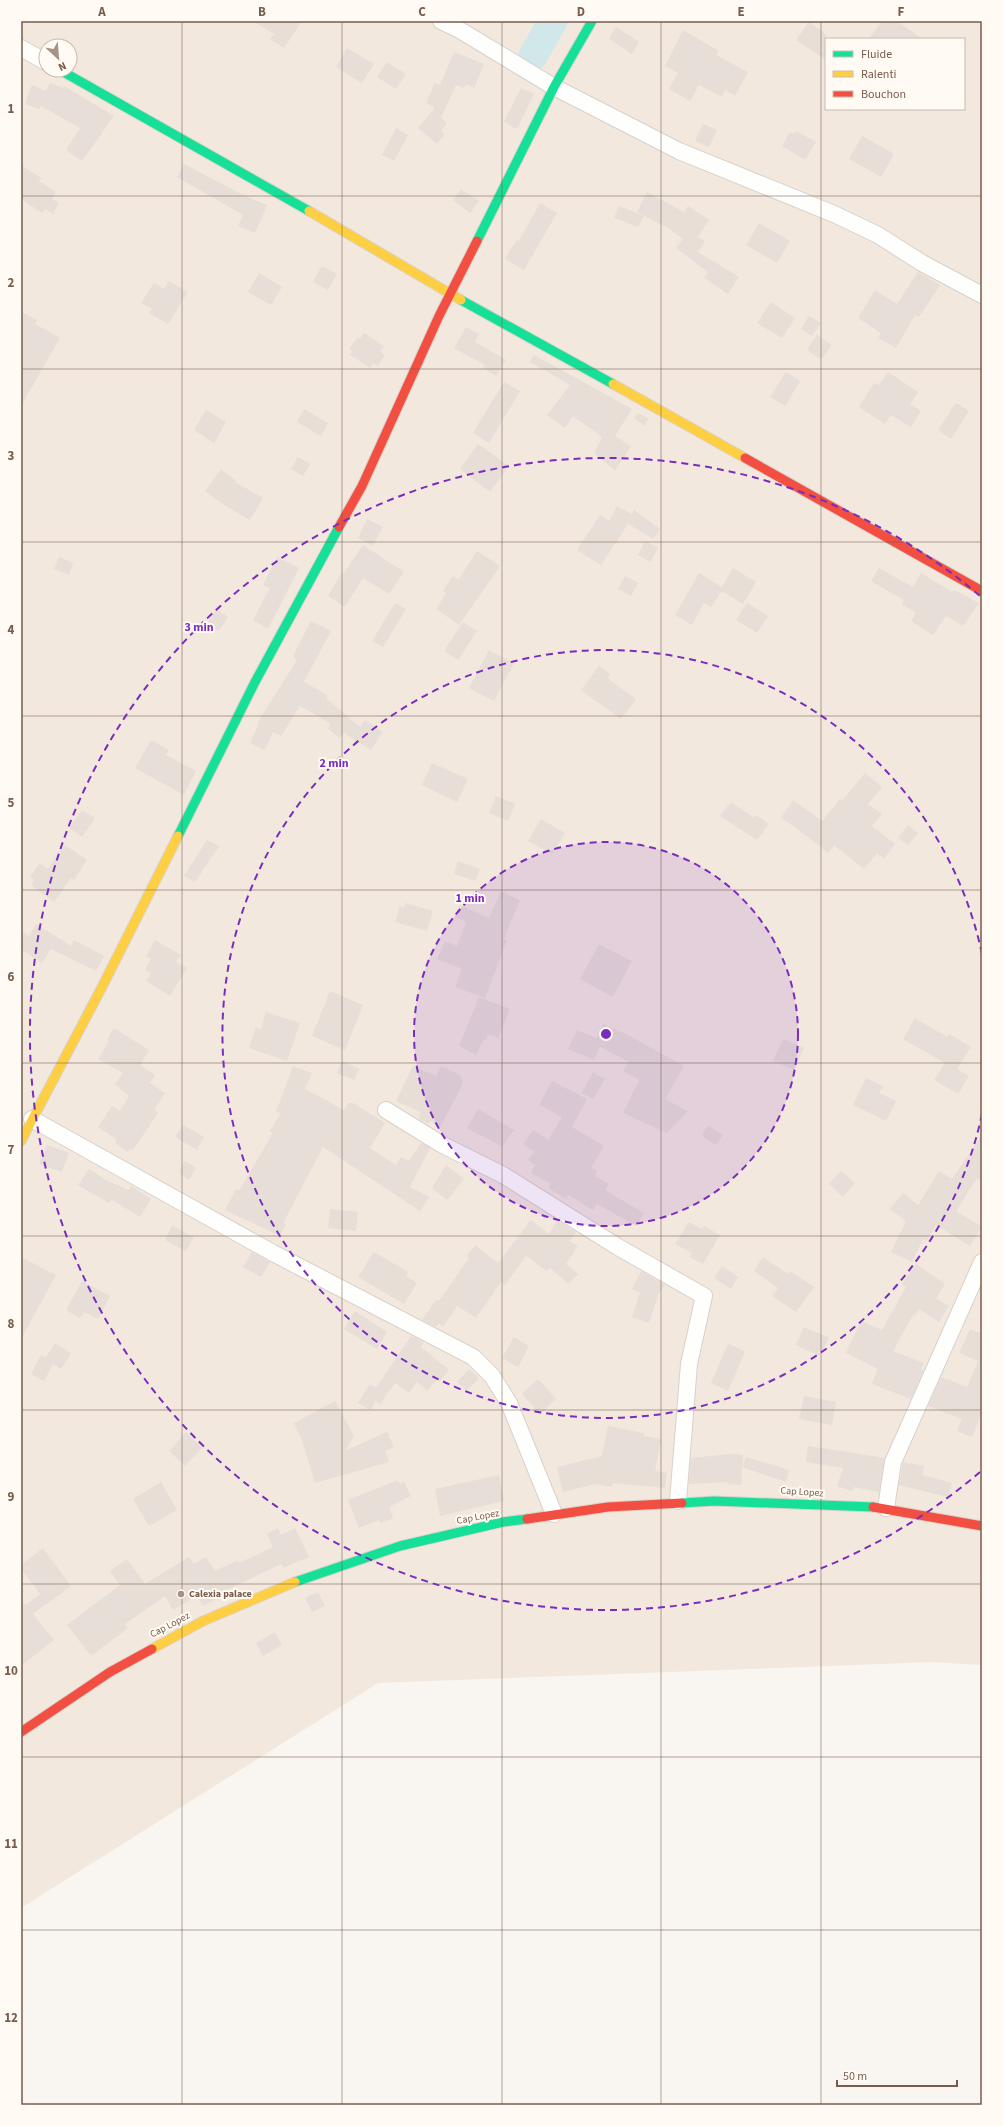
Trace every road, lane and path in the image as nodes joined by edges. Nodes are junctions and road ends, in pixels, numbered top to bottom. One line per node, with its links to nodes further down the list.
1 (441, 21): 6 (street)
2 (592, 21): 6 (street)
3 (21, 48): 4 (street)
4 (38, 58)
5 (74, 78): 7 (street)
6 (554, 87): 7 (street); 8 (street)
7 (451, 294): 9 (street); 11 (street)
8 (982, 295)
9 (982, 591)
10 (386, 1110): 14 (street)
11 (32, 1119): 12 (street); 16 (street)
12 (22, 1137)
13 (982, 1262): 15 (street)
14 (678, 1501): 15 (street, Cap Lopez); 16 (street, Cap Lopez)
15 (886, 1508): 17 (street, Cap Lopez)
16 (554, 1514): 18 (street, Cap Lopez)
17 (982, 1526)
18 (21, 1732)

